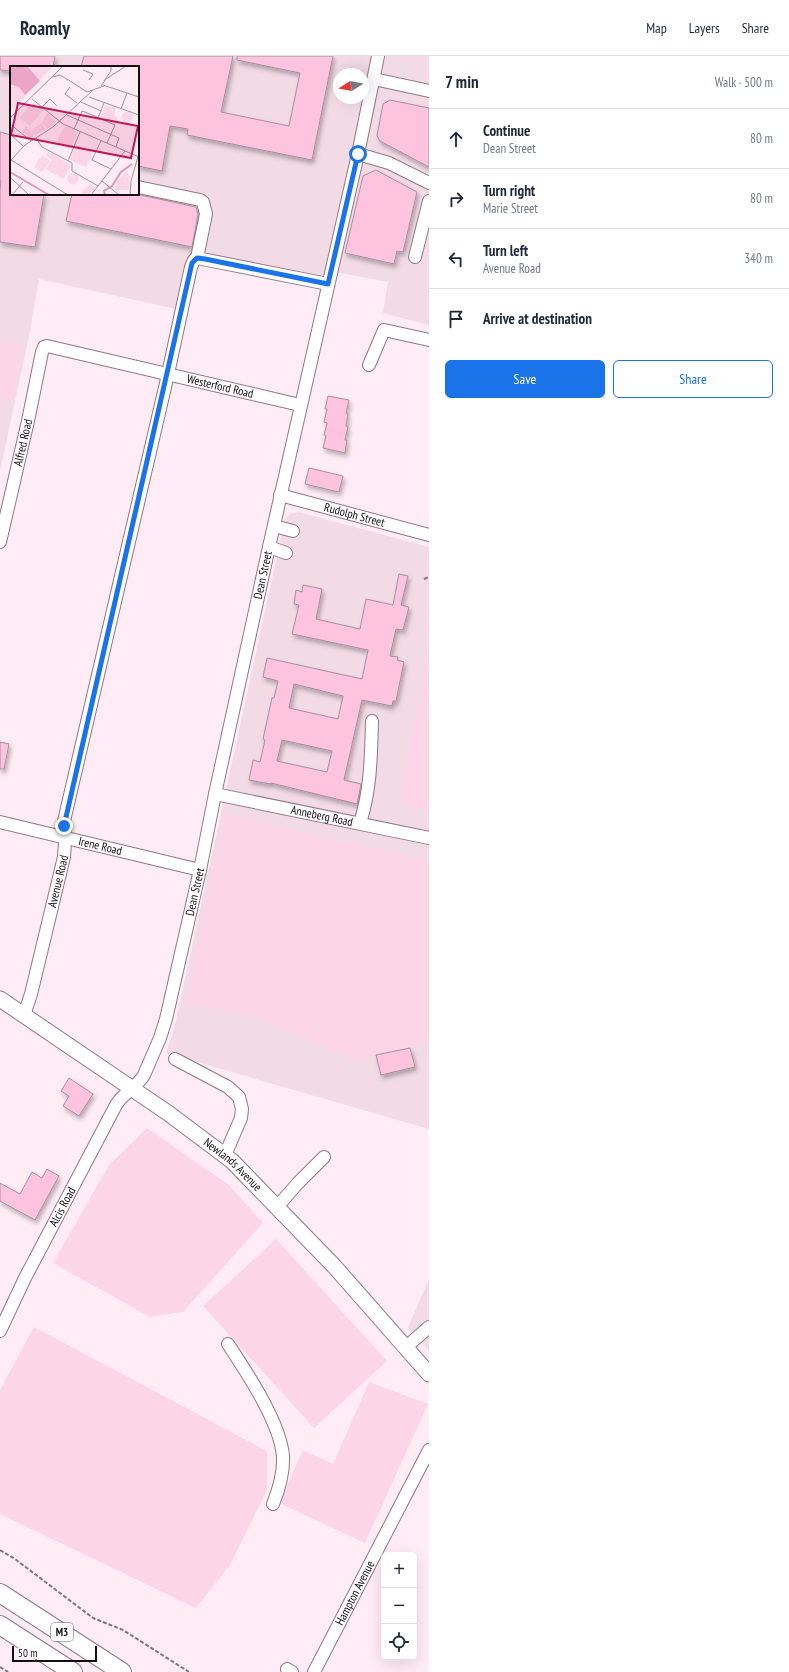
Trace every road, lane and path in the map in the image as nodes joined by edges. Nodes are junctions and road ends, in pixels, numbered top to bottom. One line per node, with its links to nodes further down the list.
1 (378, 56): 2 (street, Dean Street)
2 (374, 79): 3 (street); 4 (street, Dean Street)
3 (429, 91)
4 (358, 154): 5 (street); 10 (street, Dean Street)
5 (429, 183)
6 (139, 187): 9 (street, Avenue Road)
7 (429, 201): 8 (street)
8 (415, 257)
9 (197, 258): 10 (street); 14 (street, Avenue Road)
10 (328, 284): 15 (street, Dean Street)
11 (429, 340): 13 (street)
12 (47, 346): 14 (street, Westerford Road); 20 (street, Alfred Road)
13 (369, 365)
14 (168, 374): 15 (street, Westerford Road); 29 (street, Avenue Road)
15 (300, 405): 16 (street, Dean Street)
16 (280, 495): 17 (street, Dean Street); 19 (street, Rudolph Street)
17 (274, 526): 18 (street); 21 (street, Dean Street)
18 (293, 531)
19 (429, 535)
20 (0, 542)
21 (269, 547): 22 (street); 26 (street, Dean Street)
22 (286, 553)
23 (429, 578): 24 (path)
24 (424, 579)
25 (372, 721): 28 (street)
26 (215, 794): 28 (street, Anneberg Road); 31 (street, Dean Street)
27 (0, 822): 29 (street, Irene Road)
28 (360, 823): 30 (street, Anneberg Road)
29 (65, 837): 31 (street, Irene Road); 33 (street, Avenue Road)
30 (429, 838)
31 (200, 870): 35 (street, Dean Street)
32 (0, 1000): 33 (main road, Newlands Avenue)
33 (24, 1015): 35 (main road, Newlands Avenue)
34 (175, 1059): 36 (street)
35 (131, 1087): 36 (main road, Newlands Avenue); 40 (street, Alcis Road)
36 (225, 1155): 38 (main road, Newlands Avenue)
37 (324, 1157): 38 (street)
38 (277, 1207): 42 (main road, Newlands Avenue)
39 (429, 1327): 42 (street)
40 (0, 1331)
41 (228, 1344): 45 (street)
42 (406, 1347): 43 (main road, Newlands Avenue)
43 (429, 1374)
44 (429, 1450): 54 (street, Hampton Avenue)
45 (273, 1504)
46 (0, 1550): 53 (path)
47 (0, 1593): 52 (highway, M3)
48 (0, 1625): 51 (highway, M3)
49 (0, 1667): 50 (path)
50 (8, 1672)
51 (73, 1672)
52 (122, 1672)
53 (189, 1672)
54 (314, 1672)

